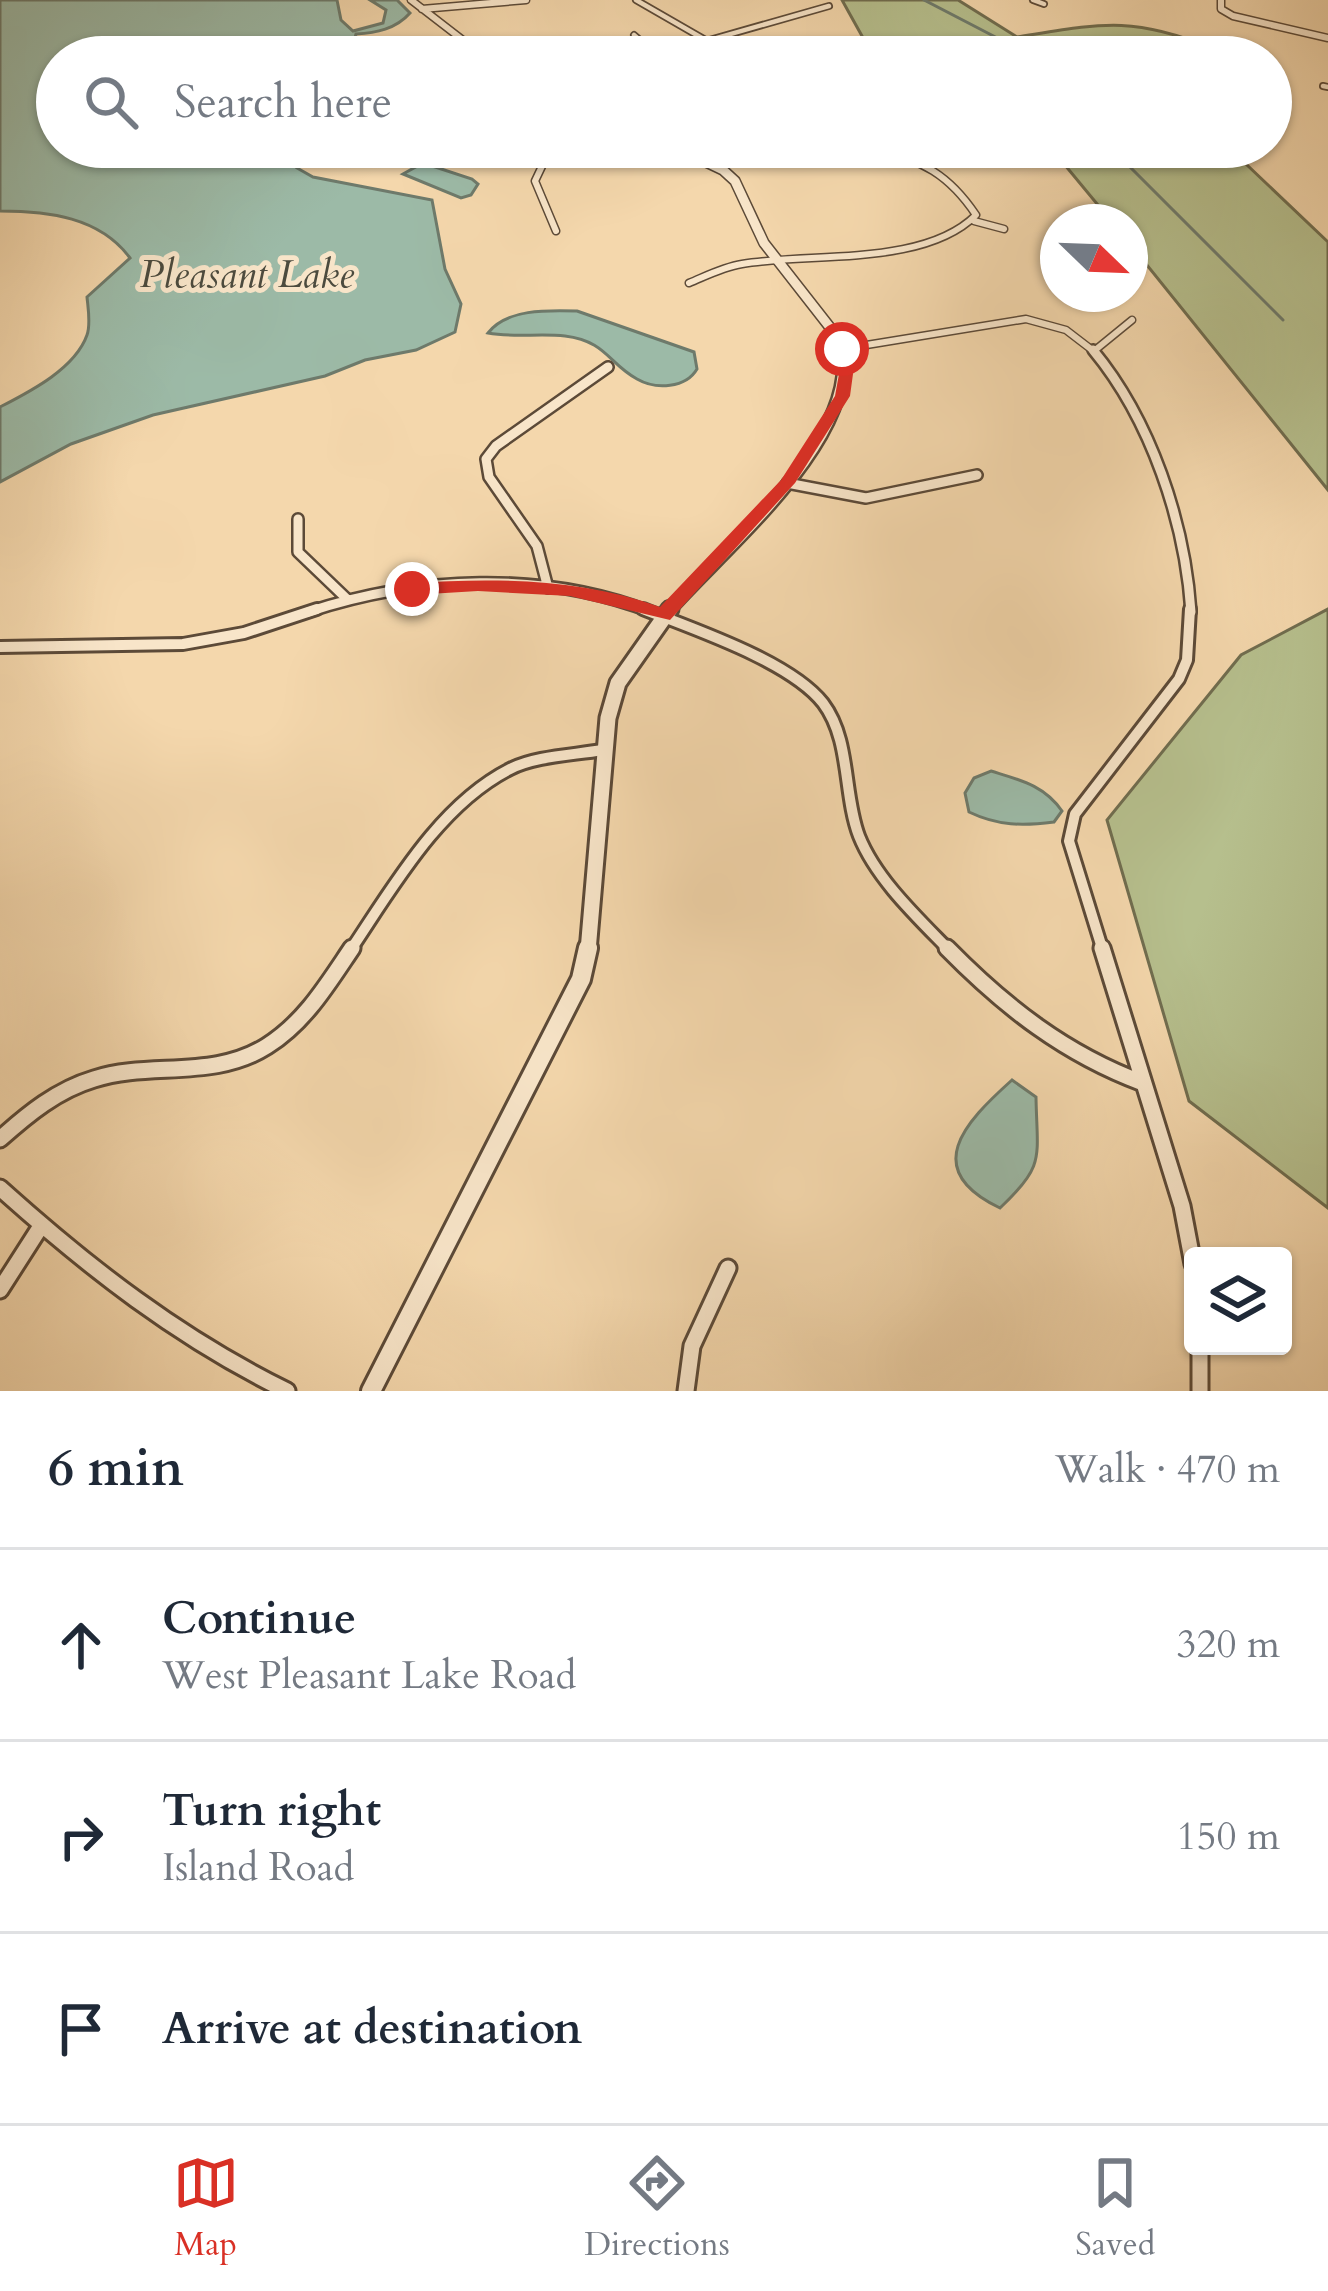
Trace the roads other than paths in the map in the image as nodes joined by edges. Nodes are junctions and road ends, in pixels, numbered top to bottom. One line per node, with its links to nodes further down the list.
1 (411, 0): 8 (street)
2 (526, 0): 8 (street)
3 (636, 0): 10 (street)
4 (817, 0): 11 (street)
5 (1033, 0): 7 (street)
6 (1221, 0): 12 (street)
7 (1044, 4)
8 (422, 9): 9 (street)
9 (457, 36)
10 (696, 36)
11 (727, 36)
12 (1328, 38)
13 (541, 168): 18 (street)
14 (723, 168): 19 (street)
15 (926, 168): 16 (street)
16 (974, 221): 17 (street); 19 (street)
17 (1004, 229)
18 (556, 231)
19 (774, 260): 20 (street); 22 (street)
20 (689, 283)
21 (1132, 320): 23 (street)
22 (842, 349): 23 (street); 26 (street)
23 (1094, 350): 33 (street)
24 (608, 367): 28 (street)
25 (977, 475): 26 (street)
26 (787, 483): 30 (street)
27 (298, 519): 29 (street)
28 (548, 588): 29 (street); 30 (street)
29 (347, 600): 31 (street)
30 (663, 615): 32 (street); 33 (street)
31 (0, 647)
32 (602, 749): 34 (street); 42 (street)
33 (1143, 1083): 37 (street)
34 (0, 1138)
35 (0, 1188): 36 (street)
36 (41, 1226): 39 (street); 41 (street)
37 (1190, 1247)
38 (728, 1268): 43 (street)
39 (0, 1289)
40 (1200, 1355): 44 (street)
41 (287, 1391)
42 (371, 1391)
43 (686, 1391)
44 (1200, 1391)

